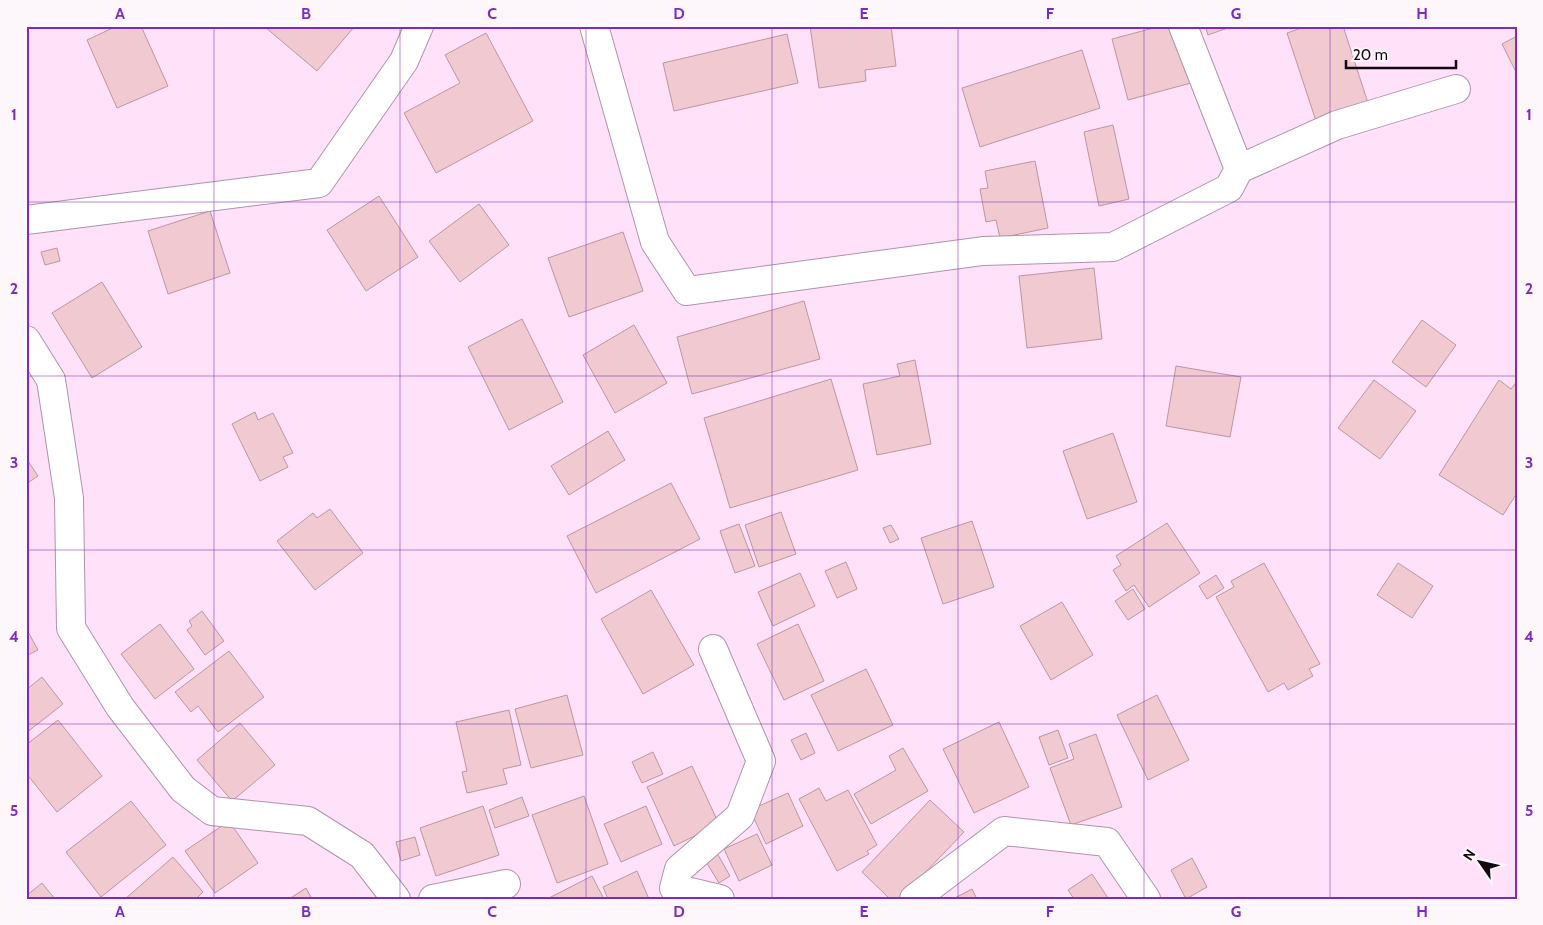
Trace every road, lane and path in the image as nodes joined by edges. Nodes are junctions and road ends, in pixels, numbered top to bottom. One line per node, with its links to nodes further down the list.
1 (419, 26): 6 (street)
2 (594, 26): 5 (street)
3 (1183, 26): 5 (street)
4 (1456, 89): 5 (street)
5 (1239, 169)
6 (26, 220)
7 (26, 340): 10 (street)
8 (713, 649): 12 (street)
9 (506, 884): 11 (street)
10 (396, 899)
11 (433, 899)
12 (720, 899)
13 (914, 899): 14 (street)
14 (1146, 899)

